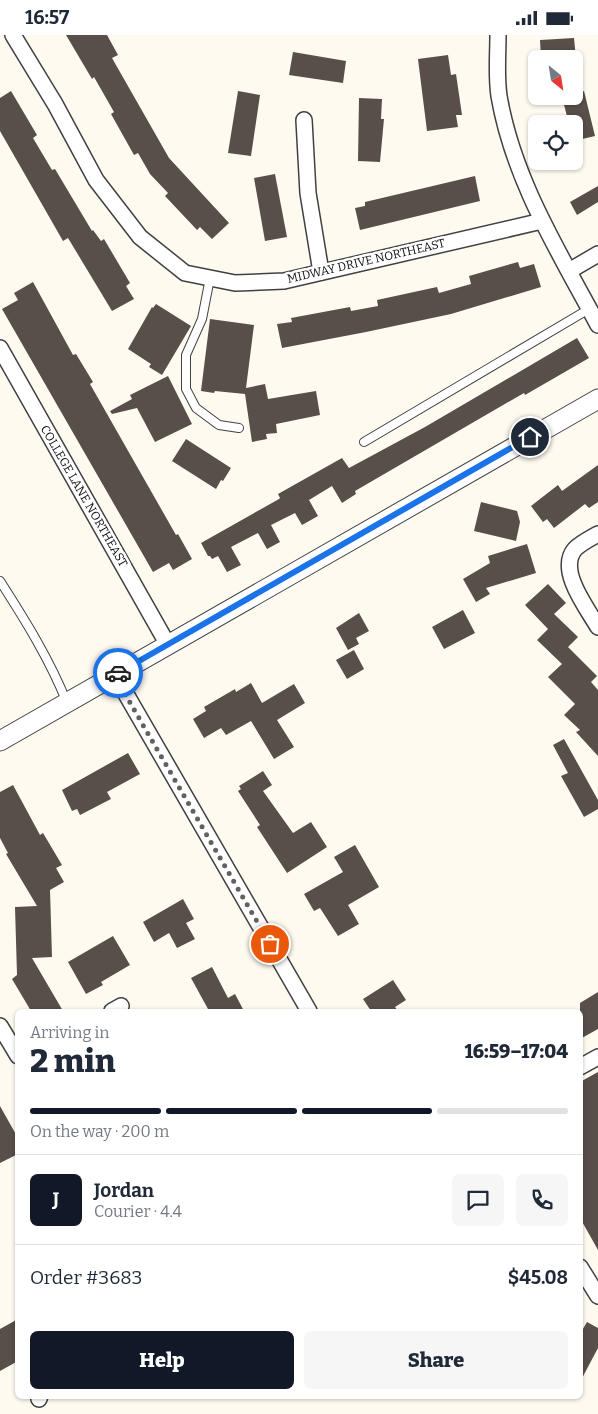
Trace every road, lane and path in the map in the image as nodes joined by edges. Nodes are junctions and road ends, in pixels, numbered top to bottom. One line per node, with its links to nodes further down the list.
1 (13, 35): 8 (street, MIDWAY DRIVE NORTHEAST)
2 (498, 35): 4 (street)
3 (304, 120): 7 (street)
4 (542, 221): 6 (street); 7 (street, MIDWAY DRIVE NORTHEAST)
5 (598, 254): 6 (street)
6 (569, 271): 9 (street)
7 (321, 272): 8 (street, MIDWAY DRIVE NORTHEAST)
8 (210, 278): 13 (lane)
9 (589, 309): 10 (street); 14 (lane)
10 (598, 325)
11 (0, 348): 18 (street, COLLEGE LANE NORTHEAST)
12 (598, 399): 18 (street)
13 (239, 428)
14 (364, 442)
15 (598, 534): 17 (street)
16 (0, 581): 20 (lane)
17 (598, 627)
18 (168, 645): 19 (street)
19 (114, 675): 20 (street); 22 (street)
20 (66, 703): 21 (street)
21 (0, 741)
22 (308, 1009)
23 (0, 1026): 24 (street)
24 (15, 1051)
25 (598, 1057): 26 (street)
26 (583, 1065)
27 (583, 1272): 28 (street)
28 (598, 1296)

